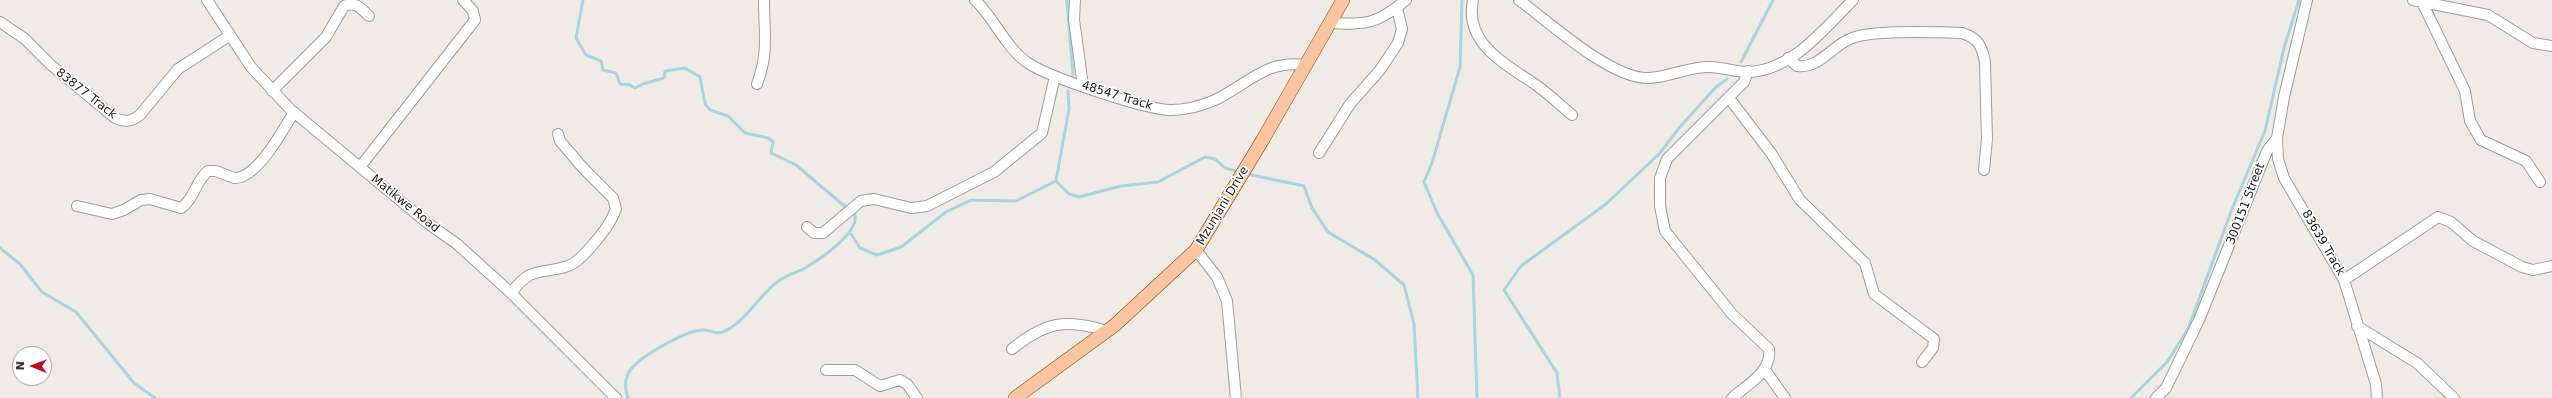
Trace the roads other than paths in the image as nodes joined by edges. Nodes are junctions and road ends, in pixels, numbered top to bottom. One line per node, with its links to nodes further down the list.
1 (207, 0): 17 (street, Matikwe Road)
2 (463, 0): 32 (street)
3 (764, 0): 23 (street)
4 (976, 0): 22 (street, 48547 Track)
5 (1075, 0): 24 (street)
6 (1343, 0): 16 (main road, Mzunjani Drive)
7 (1406, 0): 13 (street)
8 (1473, 0): 28 (street)
9 (1519, 0): 21 (street)
10 (1853, 0): 19 (street)
11 (2307, 0): 30 (street, 300151 Street)
12 (2418, 1): 18 (street); 34 (street)
13 (1397, 8): 16 (street); 31 (street)
14 (368, 16): 25 (street)
15 (0, 22): 17 (street, 83877 Track)
16 (1330, 23): 20 (main road, Mzunjani Drive)
17 (229, 36): 25 (street, Matikwe Road)
18 (2552, 46)
19 (1788, 58): 21 (street); 33 (street)
20 (1306, 65): 24 (street, 48547 Track); 37 (main road, Mzunjani Drive)
21 (1748, 71): 26 (street)
22 (1055, 76): 24 (street, 48547 Track); 36 (street)
23 (757, 84)
24 (1083, 86)
25 (272, 91): 27 (street, Matikwe Road)
26 (1729, 98): 44 (street); 46 (street)
27 (294, 112): 32 (street, Matikwe Road); 35 (street)
28 (1572, 115)
29 (558, 134): 40 (street)
30 (2277, 138): 39 (street, 83639 Track); 53 (street, 300151 Street)
31 (1319, 153)
32 (360, 167): 40 (street, Matikwe Road)
33 (1984, 170)
34 (2540, 182)
35 (77, 206)
36 (807, 227)
37 (1196, 250): 42 (main road, Mzunjani Drive); 50 (street)
38 (2552, 266): 39 (street)
39 (2344, 280): 41 (street, 83639 Track)
40 (511, 293): 47 (street, Matikwe Road)
41 (2357, 326): 54 (street, 83639 Track); 55 (street)
42 (1107, 331): 43 (street); 49 (main road, Mzunjani Drive)
43 (1012, 348)
44 (1922, 362)
45 (826, 370): 48 (street)
46 (1766, 370): 51 (street); 52 (street)
47 (616, 398)
48 (917, 398)
49 (1016, 398)
50 (1236, 398)
51 (1732, 398)
52 (1785, 398)
53 (2156, 398)
54 (2377, 398)
55 (2454, 398)

